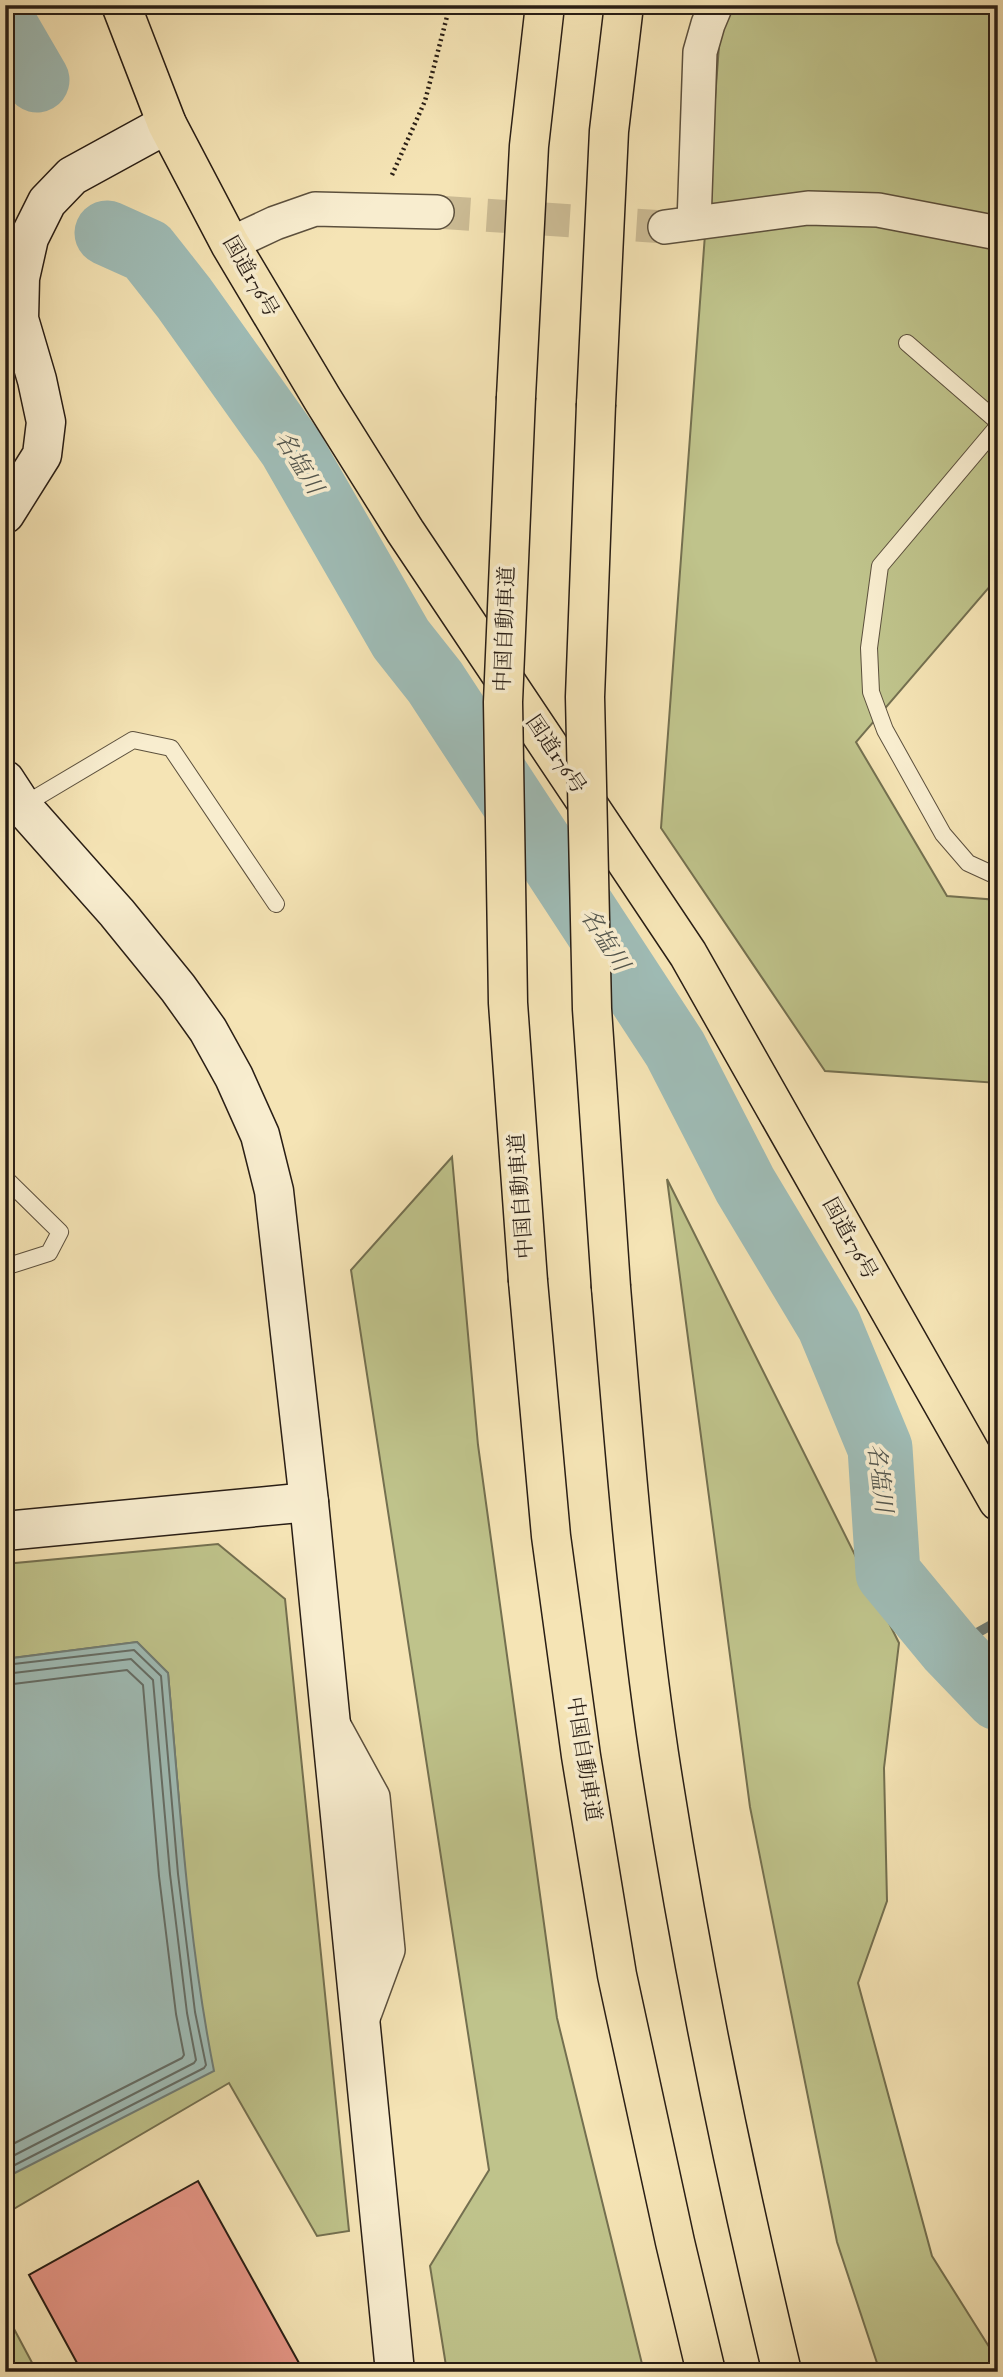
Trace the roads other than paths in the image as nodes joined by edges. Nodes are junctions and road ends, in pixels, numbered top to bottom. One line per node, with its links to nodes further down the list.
1 (121, 5): 5 (highway, 国道176号)
2 (545, 5): 21 (highway, 中国自動車道, bridge)
3 (624, 5): 22 (highway, bridge)
4 (716, 5): 7 (street)
5 (167, 124): 8 (highway, 国道176号); 11 (street)
6 (437, 212): 8 (street)
7 (998, 233)
8 (230, 244): 17 (highway, 国道176号)
9 (907, 343): 10 (lane)
10 (998, 424): 13 (lane)
11 (5, 514)
12 (14, 793): 14 (lane); 18 (street)
13 (998, 875)
14 (276, 904)
15 (5, 1178): 16 (lane)
16 (5, 1267)
17 (998, 1501)
18 (309, 1502): 19 (street); 20 (street)
19 (5, 1531)
20 (395, 2372)
21 (706, 2372)
22 (782, 2372)

